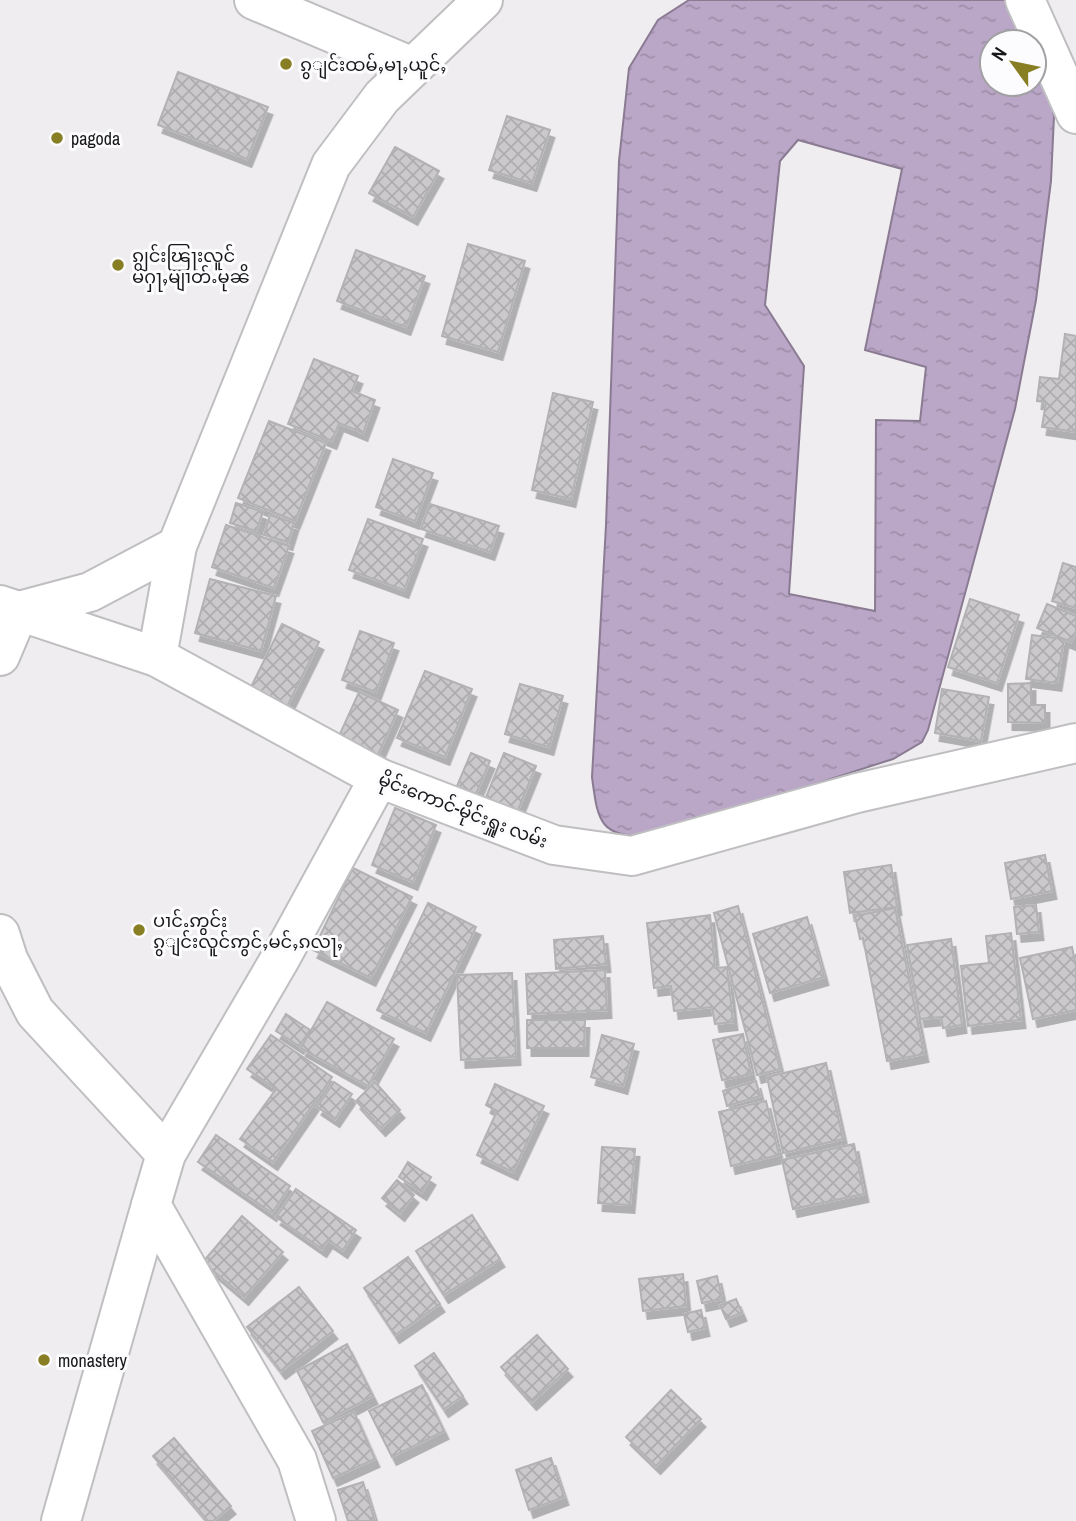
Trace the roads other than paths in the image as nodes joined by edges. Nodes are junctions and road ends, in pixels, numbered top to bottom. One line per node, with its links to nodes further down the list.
1 (254, 0): 4 (street)
2 (483, 0): 4 (street)
3 (1025, 0): 5 (street)
4 (413, 67): 6 (street)
5 (1076, 114)
6 (177, 546): 7 (street); 9 (street)
7 (10, 608): 8 (street); 9 (street, မိုင်းကောင်-မိုင်းရှူး လမ်း)
8 (0, 656)
9 (157, 657): 11 (street, မိုင်းကောင်-မိုင်းရှူး လမ်း)
10 (1076, 743): 11 (street, မိုင်းကောင်-မိုင်းရှူး လမ်း)
11 (379, 778): 13 (street)
12 (0, 934): 13 (street)
13 (166, 1154): 14 (street)
14 (151, 1205): 15 (street); 16 (street)
15 (61, 1521)
16 (316, 1521)

